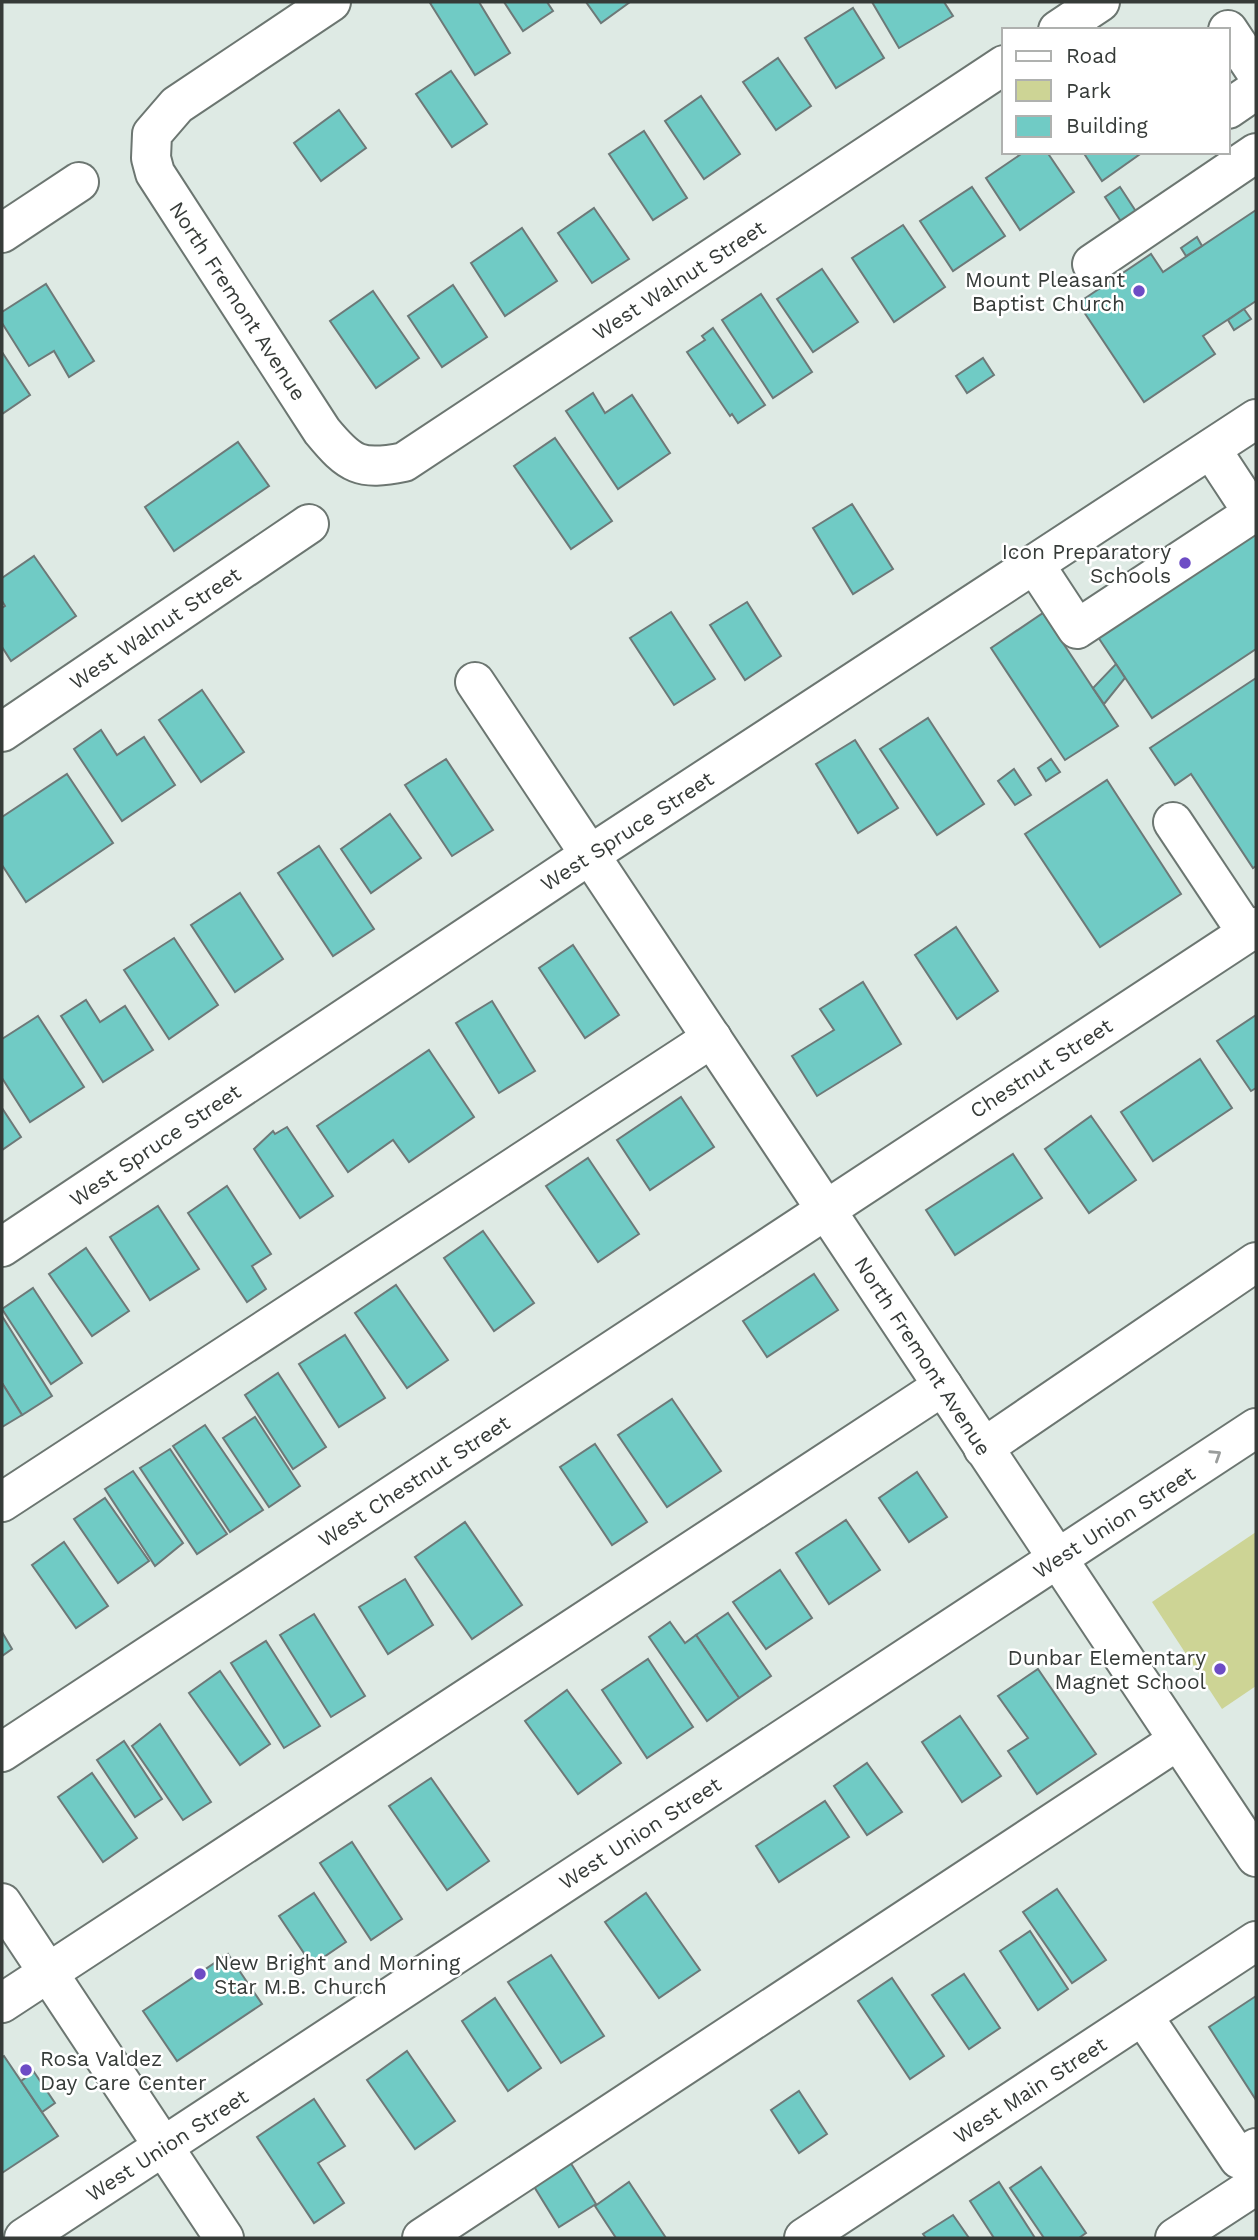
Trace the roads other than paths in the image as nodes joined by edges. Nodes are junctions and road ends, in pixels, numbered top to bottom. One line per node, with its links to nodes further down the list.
1 (331, 2): 17 (street, North Fremont Avenue)
2 (1100, 2): 3 (street)
3 (1062, 28)
4 (1211, 28): 5 (street)
5 (1228, 28)
6 (1230, 31): 7 (street)
7 (1243, 47)
8 (1002, 66): 17 (street, West Walnut Street)
9 (1256, 90): 10 (street)
10 (1230, 108)
11 (1256, 153): 14 (street)
12 (79, 182): 13 (street)
13 (2, 233)
14 (1092, 264)
15 (1256, 419): 16 (street, West Spruce Street)
16 (1211, 449): 19 (street, West Spruce Street); 19 (street)
17 (346, 459)
18 (309, 524): 21 (street, West Walnut Street)
19 (1035, 565): 23 (street, West Spruce Street)
20 (475, 682): 23 (street, North Fremont Avenue)
21 (2, 732)
22 (1173, 822): 24 (street)
23 (591, 854): 25 (street, North Fremont Avenue); 27 (street, West Spruce Street)
24 (1252, 930): 26 (street, Chestnut Street)
25 (712, 1038): 26 (street, North Fremont Avenue); 32 (street)
26 (826, 1210): 29 (street, North Fremont Avenue); 35 (street, West Chestnut Street)
27 (2, 1247)
28 (1256, 1262): 31 (street)
29 (943, 1386): 31 (street, North Fremont Avenue); 39 (street)
30 (1256, 1428): 33 (street, West Union Street, one-way to 30)
31 (983, 1448): 33 (street, North Fremont Avenue)
32 (2, 1502)
33 (1056, 1560): 34 (street, North Fremont Avenue); 42 (street, West Union Street)
34 (1177, 1741): 36 (street, North Fremont Avenue); 45 (street)
35 (2, 1752)
36 (1256, 1857)
37 (2, 1903): 39 (street)
38 (1256, 1941): 41 (street, West Main Street)
39 (48, 1972): 40 (street); 42 (street)
40 (2, 2003)
41 (1143, 2016): 43 (street); 48 (street, West Main Street)
42 (163, 2147): 46 (street, West Union Street); 47 (street)
43 (1256, 2148)
44 (1256, 2185): 49 (street)
45 (428, 2237)
46 (24, 2238)
47 (224, 2238)
48 (804, 2238)
49 (1175, 2238)

